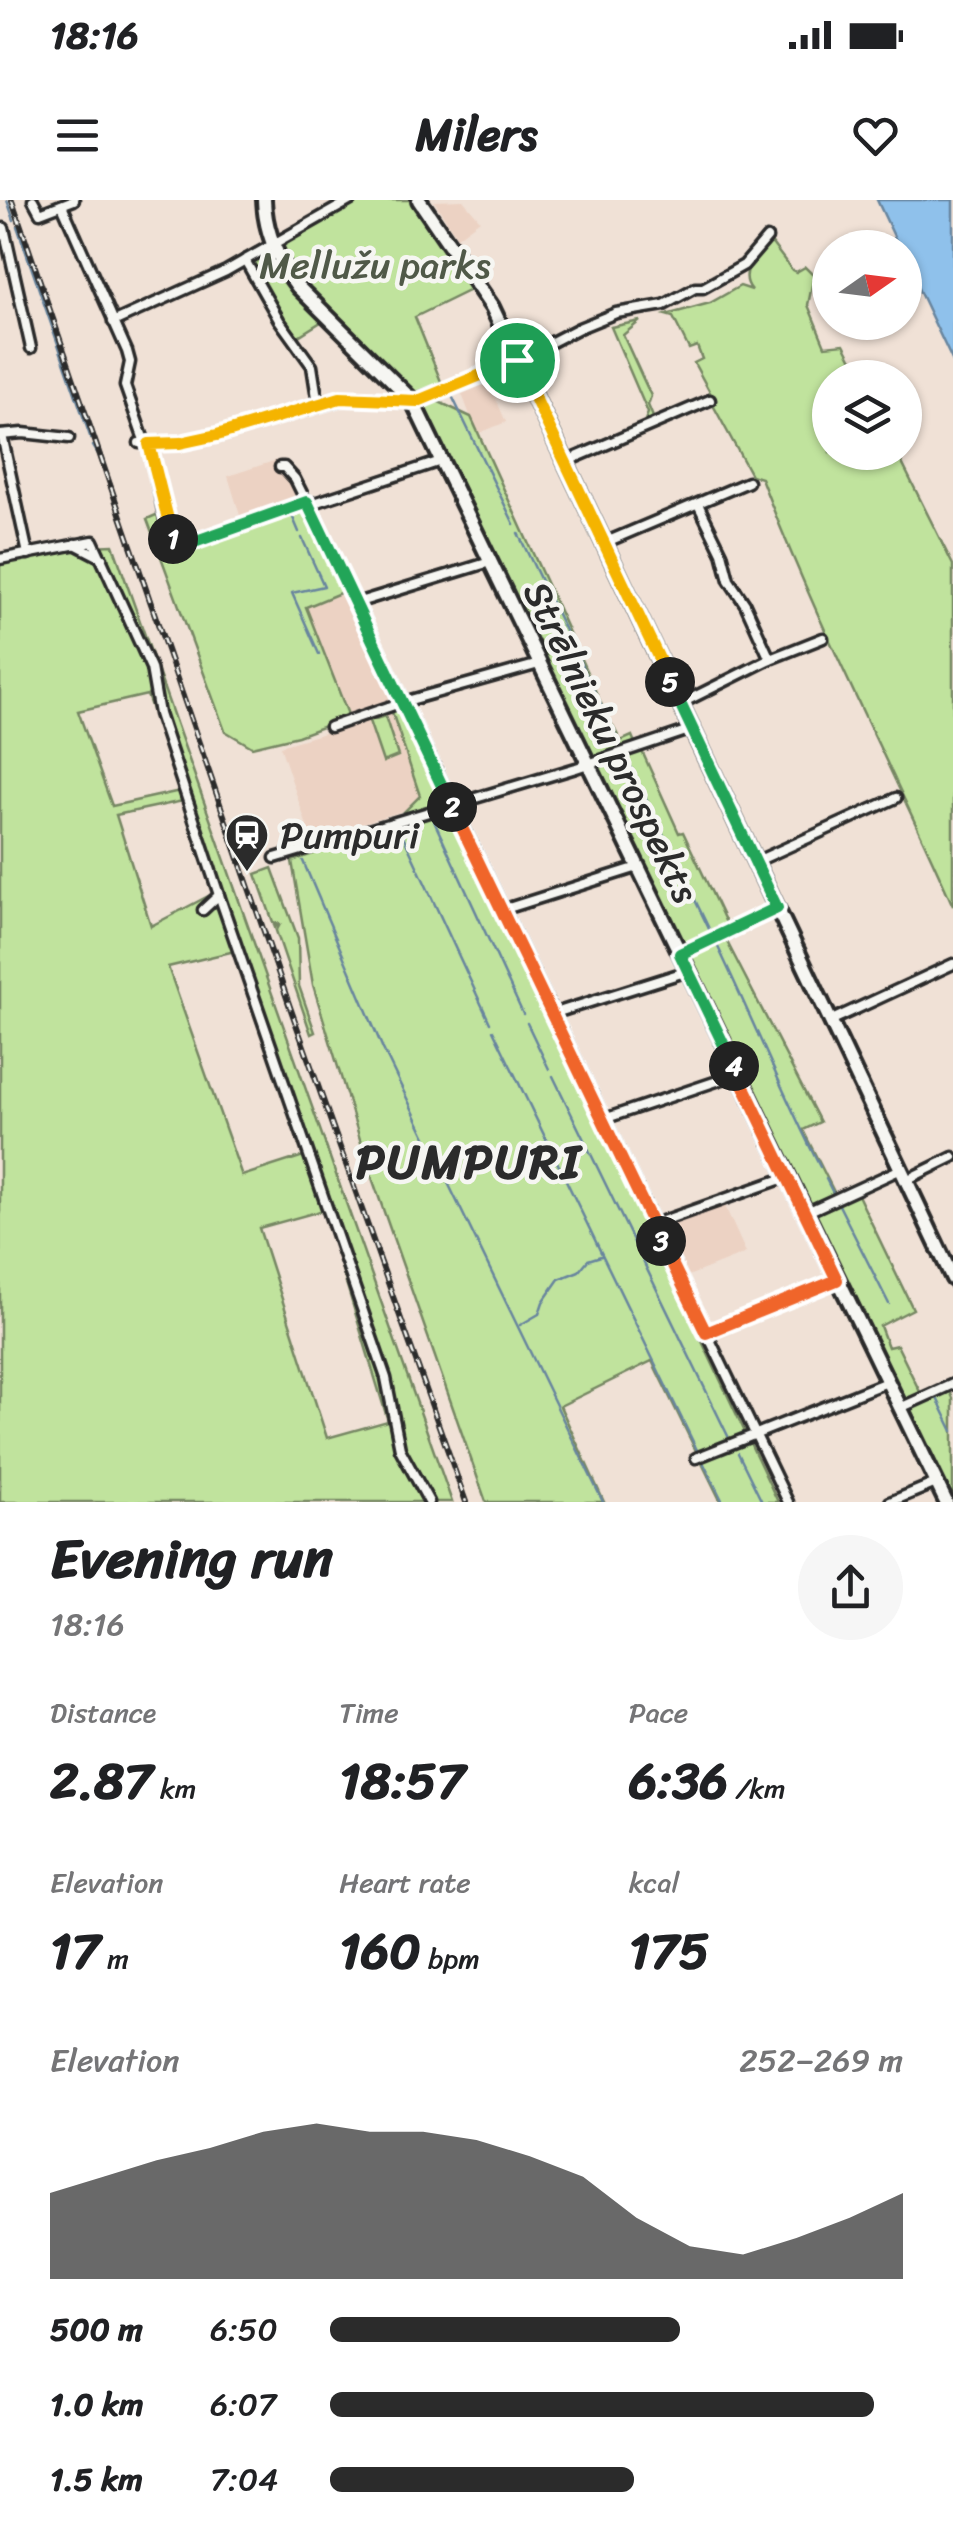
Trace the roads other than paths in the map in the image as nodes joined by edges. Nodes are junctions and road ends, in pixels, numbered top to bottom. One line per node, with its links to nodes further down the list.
1 (33, 200): 6 (street)
2 (74, 200): 6 (street)
3 (264, 200): 9 (main road, Strēlnieku prospekts)
4 (352, 200): 9 (street)
5 (419, 200): 13 (main road)
6 (62, 205): 11 (street)
7 (2, 229): 12 (street)
8 (767, 238): 13 (street)
9 (273, 245): 10 (street); 14 (main road, Strēlnieku prospekts)
10 (245, 260): 11 (street); 16 (street)
11 (113, 322): 19 (street)
12 (31, 348)
13 (517, 360): 14 (street); 21 (main road)
14 (412, 400): 16 (street); 20 (main road, Strēlnieku prospekts)
15 (710, 400): 21 (street)
16 (318, 404): 19 (street)
17 (1, 435): 18 (street); 28 (street)
18 (69, 438)
19 (144, 443): 24 (street)
20 (442, 460): 24 (street); 31 (main road, Strēlnieku prospekts)
21 (565, 462): 26 (main road)
22 (280, 467): 24 (street)
23 (748, 482): 25 (street)
24 (308, 503): 32 (street)
25 (698, 504): 26 (street); 34 (street)
26 (604, 543): 37 (main road)
27 (75, 544): 28 (street); 29 (street); 29 (street)
28 (28, 554): 30 (street)
29 (102, 558): 46 (street)
30 (0, 560)
31 (490, 562): 32 (street); 35 (main road, Strēlnieku prospekts)
32 (356, 603): 36 (street)
33 (822, 638): 34 (street)
34 (770, 660): 37 (street)
35 (540, 664): 36 (street); 40 (main road, Strēlnieku prospekts)
36 (403, 702): 38 (street); 42 (street)
37 (680, 704): 39 (main road)
38 (330, 727)
39 (692, 729): 40 (street); 44 (main road)
40 (588, 764): 42 (street); 45 (main road, Strēlnieku prospekts)
41 (896, 798): 44 (street)
42 (452, 806): 43 (street); 49 (street)
43 (275, 858)
44 (755, 862): 47 (main road)
45 (638, 867): 49 (street); 50 (main road, Strēlnieku prospekts)
46 (219, 896): 48 (street); 71 (street)
47 (777, 908): 50 (street); 54 (main road)
48 (203, 910)
49 (502, 910): 53 (street)
50 (680, 954): 52 (main road, Strēlnieku prospekts)
51 (953, 964): 54 (street)
52 (688, 971): 53 (street); 55 (main road, Strēlnieku prospekts)
53 (552, 1014): 56 (street)
54 (830, 1021): 58 (main road)
55 (738, 1074): 56 (street); 59 (main road, Strēlnieku prospekts)
56 (604, 1118): 61 (street)
57 (953, 1157): 58 (street)
58 (903, 1174): 60 (street); 62 (main road)
59 (787, 1177): 60 (main road, Strēlnieku prospekts); 61 (street)
60 (805, 1213): 63 (main road, Strēlnieku prospekts)
61 (654, 1224): 64 (street)
62 (953, 1279)
63 (837, 1280): 64 (street); 65 (main road, Strēlnieku prospekts)
64 (706, 1333): 68 (street)
65 (887, 1382): 67 (main road, Strēlnieku prospekts); 68 (street)
66 (953, 1384): 67 (street)
67 (900, 1408): 70 (main road, Strēlnieku prospekts)
68 (755, 1436): 69 (street); 72 (street)
69 (696, 1458)
70 (936, 1482): 73 (street); 74 (main road, Strēlnieku prospekts)
71 (429, 1502)
72 (788, 1502)
73 (890, 1502)
74 (946, 1502)

